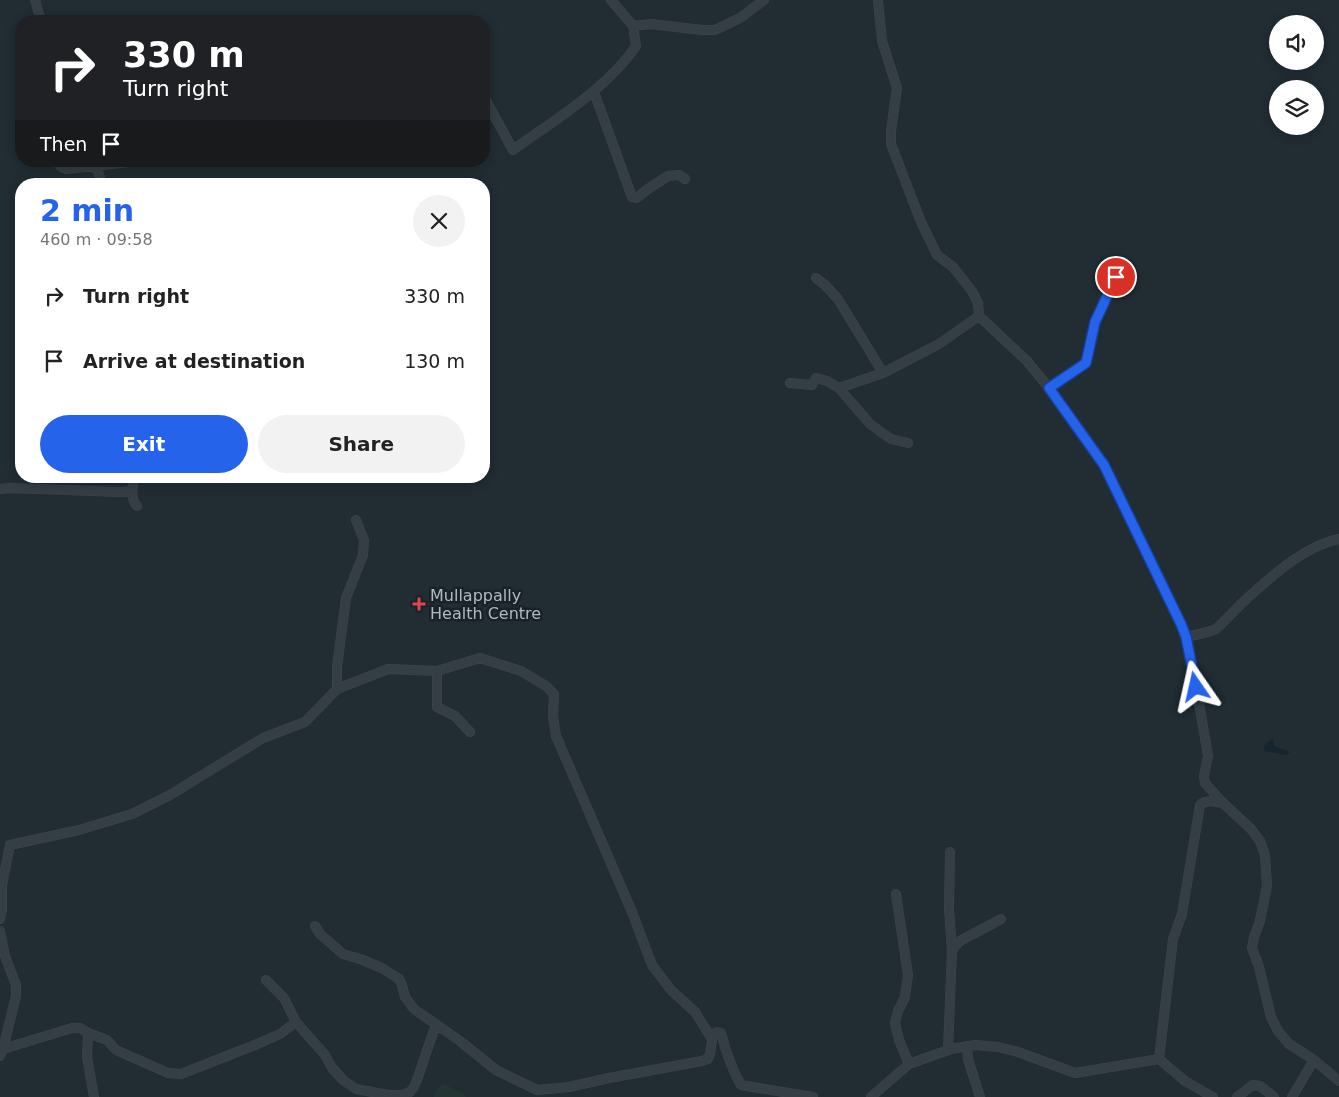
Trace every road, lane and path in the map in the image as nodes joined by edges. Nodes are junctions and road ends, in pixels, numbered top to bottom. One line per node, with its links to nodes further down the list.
1 (35, 0): 5 (street)
2 (612, 0): 6 (street)
3 (764, 0): 6 (street)
4 (878, 0): 14 (street)
5 (39, 15)
6 (632, 26): 7 (street)
7 (594, 92): 8 (street); 11 (street)
8 (490, 108)
9 (62, 167): 10 (street)
10 (81, 167)
11 (685, 179)
12 (1116, 277): 18 (street)
13 (816, 278): 15 (street)
14 (979, 316): 15 (street); 18 (street)
15 (883, 373): 17 (street)
16 (790, 383): 17 (street)
17 (839, 388): 19 (street)
18 (1049, 388): 26 (street)
19 (908, 443)
20 (134, 483): 22 (street)
21 (0, 489): 22 (street)
22 (132, 491): 23 (street)
23 (137, 506)
24 (356, 520): 28 (street)
25 (1339, 540): 26 (street)
26 (1186, 637): 30 (street)
27 (437, 671): 28 (street); 29 (street); 44 (street)
28 (337, 689): 32 (street)
29 (470, 732)
30 (1223, 803): 48 (street); 49 (street)
31 (0, 842): 32 (street)
32 (10, 845): 35 (street)
33 (950, 852): 39 (street)
34 (896, 894): 50 (street)
35 (0, 919)
36 (1001, 919): 39 (street)
37 (315, 926): 42 (street)
38 (0, 931): 47 (street)
39 (952, 951): 46 (street)
40 (266, 980): 41 (street)
41 (296, 1022): 42 (street); 43 (street)
42 (436, 1024): 44 (street)
43 (88, 1033): 47 (street); 52 (street)
44 (712, 1039): 53 (street)
45 (967, 1046): 46 (street); 48 (street); 55 (street)
46 (948, 1050): 50 (street)
47 (1, 1053)
48 (1159, 1059): 56 (street)
49 (1314, 1060): 51 (street); 59 (street)
50 (909, 1064): 54 (street)
51 (1339, 1081)
52 (94, 1097)
53 (813, 1097)
54 (872, 1097)
55 (980, 1097)
56 (1213, 1097)
57 (1237, 1097): 58 (street)
58 (1274, 1097)
59 (1292, 1097)

